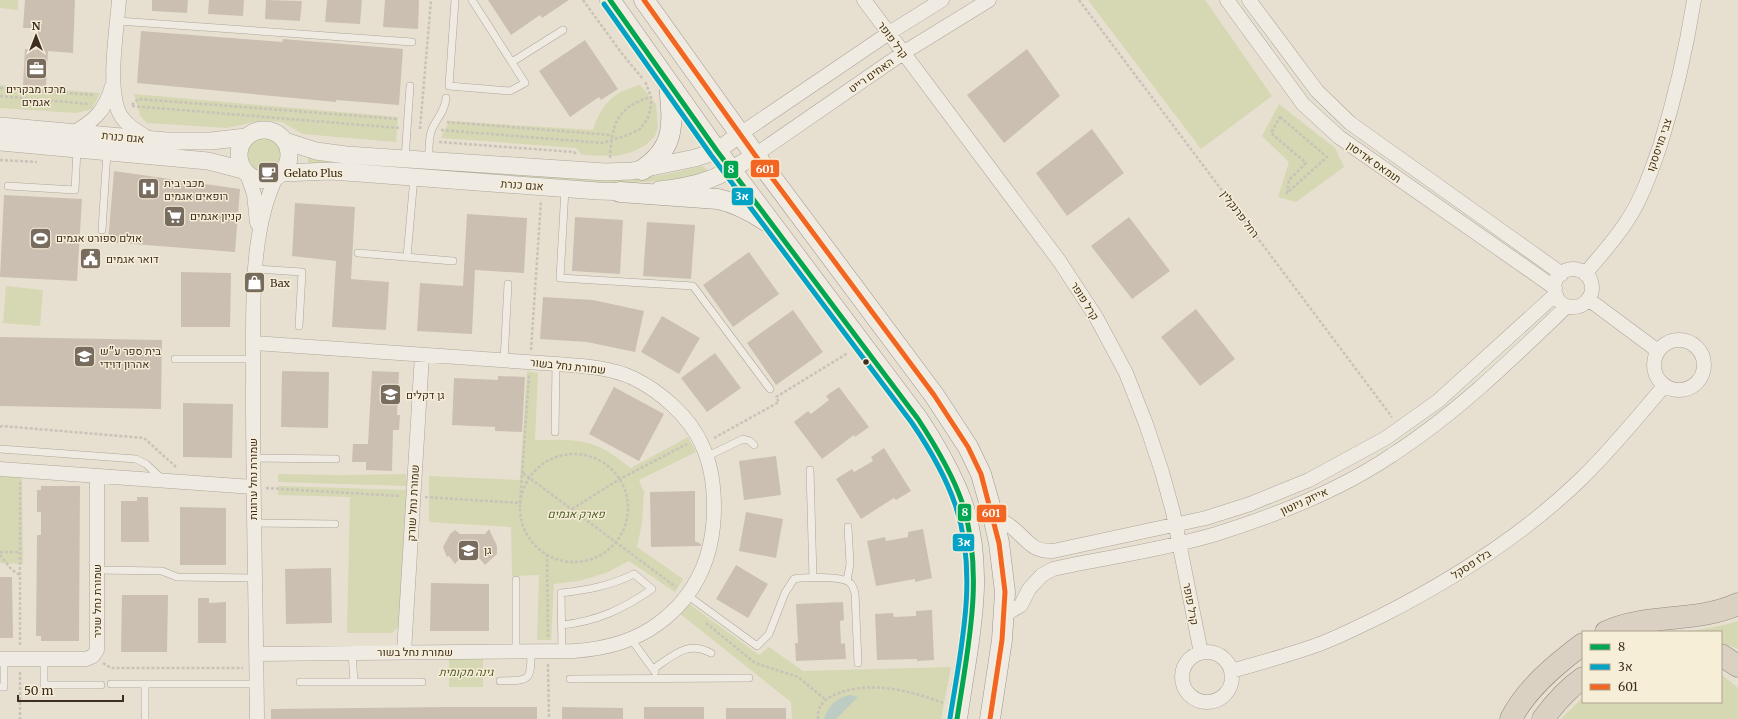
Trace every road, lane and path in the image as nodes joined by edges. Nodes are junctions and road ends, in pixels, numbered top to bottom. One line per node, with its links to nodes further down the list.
1 (119, 0): 15 (street)
2 (431, 0): 32 (path)
3 (456, 0): 20 (lane)
4 (472, 0): 20 (lane)
5 (583, 0): 22 (path)
6 (610, 0): 25 (main road)
7 (644, 0): 38 (main road)
8 (864, 0): 17 (street, קרל פופר)
9 (942, 0): 17 (street)
10 (989, 0): 19 (street, האחים רייט)
11 (1079, 0): 91 (path, רחל פרנקלין)
12 (1227, 0): 75 (street, תומאס אדיסון)
13 (1249, 0): 72 (street, תומאס אדיסון)
14 (1694, 0): 73 (street, צבי מויססקו)
15 (118, 20): 18 (lane); 21 (street)
16 (563, 30): 20 (lane)
17 (889, 33): 19 (street, קרל פופר); 38 (street)
18 (412, 42)
19 (903, 53): 49 (street, האחים רייט); 114 (street, קרל פופר)
20 (512, 62)
21 (113, 80): 41 (street); 42 (street)
22 (645, 81): 25 (path); 27 (path)
23 (410, 86): 31 (lane)
24 (0, 88): 29 (path)
25 (662, 90): 48 (main road); 55 (main road)
26 (0, 96): 30 (path)
27 (651, 97): 39 (path); 43 (path)
28 (446, 98): 33 (lane)
29 (96, 100)
30 (96, 104)
31 (407, 119): 32 (path); 35 (lane); 35 (path)
32 (421, 120): 36 (path)
33 (436, 122): 37 (lane); 39 (path)
34 (0, 126): 42 (street, אגם כנרת)
35 (406, 129): 36 (path); 51 (lane)
36 (420, 129): 37 (path); 51 (path)
37 (432, 130): 43 (path); 45 (lane)
38 (740, 134): 48 (street, אגם כנרת); 49 (main road)
39 (611, 135): 43 (path)
40 (246, 137): 41 (street, אגם כנרת); 44 (street); 57 (street)
41 (150, 139): 42 (street, אגם כנרת)
42 (75, 140): 46 (street, אגם כנרת); 47 (street, אגם כנרת); 60 (lane)
43 (611, 140): 53 (path)
44 (286, 141): 51 (street, אגם כנרת); 58 (street)
45 (429, 141): 50 (path); 51 (lane)
46 (0, 142)
47 (107, 151): 57 (street, אגם כנרת); 66 (lane)
48 (718, 151): 55 (street, אגם כנרת); 56 (main road)
49 (755, 155): 56 (street, אגם כנרת); 111 (main road)
50 (580, 158)
51 (417, 160): 55 (street, אגם כנרת)
52 (603, 160): 53 (path)
53 (610, 160): 54 (path)
54 (615, 160)
55 (642, 170)
56 (732, 170): 63 (street, אגם כנרת); 65 (main road)
57 (245, 172): 58 (street); 67 (street, שמורת נחל ערוגות)
58 (279, 175): 59 (street, אגם כנרת); 67 (street, שמורת נחל ערוגות)
59 (414, 177): 61 (street, אגם כנרת); 69 (lane)
60 (8, 186)
61 (542, 186): 62 (street, אגם כנרת); 86 (path)
62 (565, 188): 63 (street, אגם כנרת); 89 (lane)
63 (620, 192): 65 (main road)
64 (1287, 193): 64 (path)
65 (775, 228): 80 (main road)
66 (102, 230)
67 (258, 240): 71 (street, שמורת נחל ערוגות)
68 (358, 253): 69 (lane)
69 (407, 257): 70 (lane)
70 (453, 261)
71 (256, 269): 78 (lane); 79 (street, שמורת נחל ערוגות)
72 (1562, 274): 73 (street); 75 (street)
73 (1585, 274): 76 (street)
74 (508, 284): 85 (lane)
75 (1555, 291): 77 (street); 91 (street, אייזק ניוטון)
76 (1588, 299): 77 (street); 81 (street)
77 (1567, 306): 117 (street, אייזק ניוטון)
78 (299, 326)
79 (254, 343): 82 (street, שמורת נחל בשור); 84 (street, שמורת נחל ערוגות)
80 (862, 344): 94 (path); 165 (main road)
81 (1658, 351): 88 (street); 88 (street)
82 (422, 354): 85 (street, שמורת נחל בשור); 108 (street, שמורת נחל שורק)
83 (175, 359): 84 (lane)
84 (254, 359): 96 (street, שמורת נחל ערוגות)
85 (504, 361): 86 (street, שמורת נחל בשור)
86 (530, 362): 87 (street, שמורת נחל בשור); 102 (path)
87 (556, 364): 92 (lane); 94 (street, שמורת נחל בשור)
88 (1664, 386): 150 (street, בלז פסקל)
89 (770, 389)
90 (0, 427): 98 (path)
91 (1400, 428): 114 (street, אייזק ניוטון)
92 (555, 432)
93 (754, 445): 94 (lane)
94 (702, 446): 105 (path); 126 (street, שמורת נחל בשור)
95 (0, 449): 106 (lane)
96 (253, 458): 97 (lane); 107 (street, שמורת נחל ערוגות)
97 (336, 459)
98 (176, 467)
99 (0, 469): 100 (street)
100 (20, 470): 103 (street); 118 (path)
101 (810, 470): 123 (lane)
102 (522, 473): 104 (path); 109 (path)
103 (97, 476): 106 (street); 120 (street, שמורת נחל שניר)
104 (529, 478): 105 (path); 109 (path); 110 (path)
105 (620, 479): 110 (path); 116 (path)
106 (164, 481): 107 (street)
107 (253, 487): 108 (path); 112 (street, שמורת נחל ערוגות)
108 (413, 496): 109 (path); 136 (street, שמורת נחל שורק)
109 (520, 503): 116 (path)
110 (571, 510): 116 (path)
111 (994, 516): 114 (street, אייזק ניוטון); 128 (main road)
112 (253, 523): 113 (lane); 122 (street, שמורת נחל ערוגות)
113 (335, 524)
114 (1175, 525): 117 (street, קרל פופר)
115 (848, 528): 125 (lane)
116 (616, 542): 126 (path)
117 (1179, 542): 128 (street, אייזק ניוטון); 139 (street, קרל פופר)
118 (20, 552): 119 (path); 121 (path)
119 (0, 553): 121 (path)
120 (97, 570): 122 (lane); 141 (street, שמורת נחל שניר)
121 (20, 575): 144 (path)
122 (254, 578): 140 (street, שמורת נחל ערוגות)
123 (813, 578): 125 (lane); 126 (lane)
124 (516, 580): 133 (lane)
125 (847, 581): 146 (lane)
126 (687, 595): 131 (street, שמורת נחל בשור)
127 (1738, 604): 130 (highway)
128 (1004, 615): 164 (main road)
129 (562, 625): 129 (lane); 135 (lane)
130 (1608, 631)
131 (631, 639): 135 (street, שמורת נחל בשור); 149 (lane)
132 (1582, 645): 172 (highway)
133 (516, 651): 134 (street, שמורת נחל בשור); 136 (street, שמורת נחל בשור)
134 (531, 651): 135 (street, שמורת נחל בשור); 155 (lane)
135 (562, 651)
136 (404, 652): 137 (street, שמורת נחל בשור)
137 (352, 653): 140 (street, שמורת נחל בשור); 157 (lane)
138 (711, 653): 149 (lane)
139 (1201, 653): 150 (street); 150 (street)
140 (256, 654): 148 (street, שמורת נחל ערוגות)
141 (93, 656): 145 (street); 148 (path)
142 (1722, 656): 147 (highway)
143 (2, 659): 144 (street); 163 (lane)
144 (20, 659): 145 (street); 166 (path)
145 (44, 659): 161 (lane)
146 (858, 663)
147 (1738, 666)
148 (256, 668): 160 (street, שמורת נחל ערוגות)
149 (653, 668): 152 (lane)
150 (1231, 671)
151 (749, 678): 152 (lane)
152 (660, 679): 154 (lane)
153 (1582, 679): 173 (highway)
154 (570, 680)
155 (500, 681)
156 (300, 682): 157 (lane)
157 (354, 682): 158 (lane)
158 (422, 682)
159 (111, 684): 162 (lane)
160 (256, 684): 162 (lane); 168 (street, שמורת נחל ערוגות)
161 (101, 685)
162 (145, 685): 167 (lane)
163 (0, 687)
164 (994, 696): 170 (main road); 171 (main road)
165 (957, 716): 169 (path)
166 (20, 719)
167 (145, 719)
168 (257, 719)
169 (818, 719)
170 (990, 719)
171 (995, 719)
172 (1511, 719)
173 (1543, 719)

